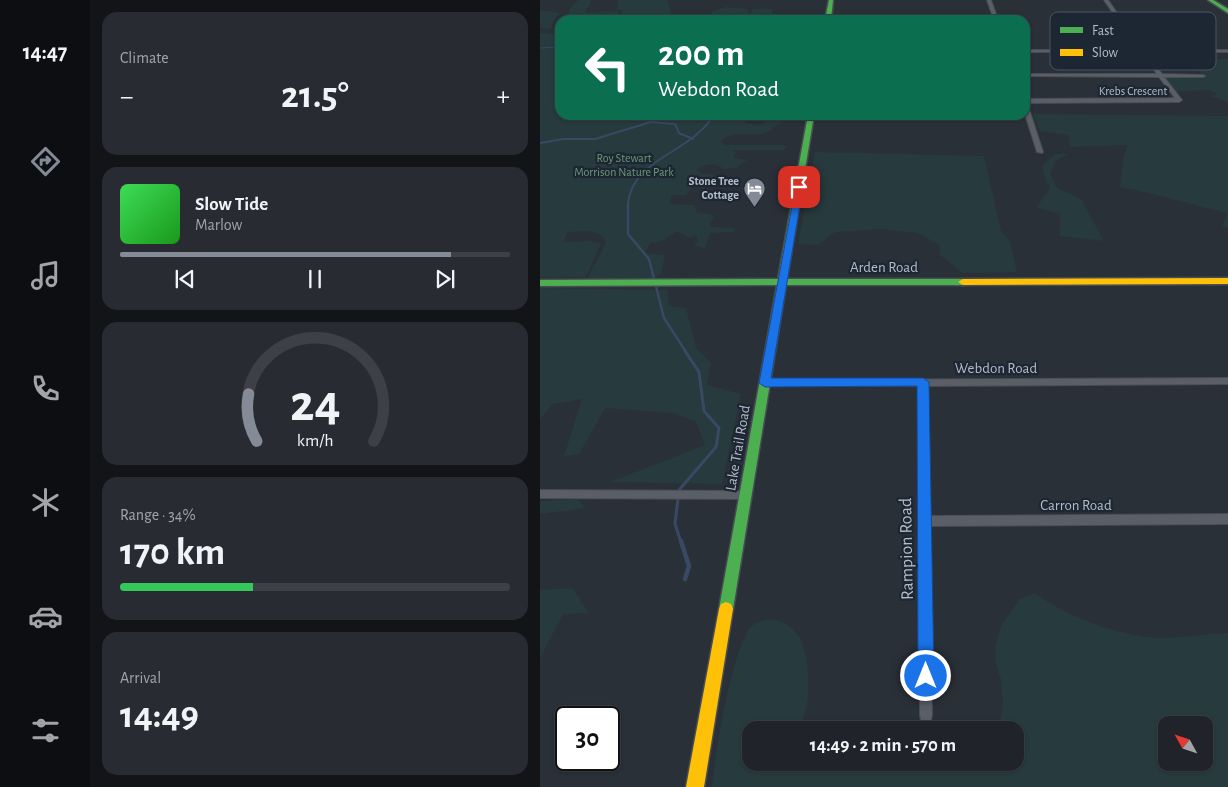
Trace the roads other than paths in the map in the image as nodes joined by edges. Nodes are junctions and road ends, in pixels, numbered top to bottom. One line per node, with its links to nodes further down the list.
1 (831, 0): 7 (street)
2 (989, 0): 8 (street)
3 (1106, 0): 6 (street)
4 (1210, 0): 5 (street)
5 (1228, 11)
6 (1115, 12)
7 (829, 15)
8 (994, 15)
9 (1030, 50): 10 (street)
10 (1050, 50)
11 (1156, 70): 13 (street, Krebs Crescent)
12 (1030, 75): 13 (street)
13 (1161, 76): 14 (street); 15 (street, Krebs Crescent)
14 (1203, 76)
15 (1030, 101)
16 (811, 120): 20 (street, Lake Trail Road)
17 (1030, 120): 18 (street)
18 (1040, 152)
19 (1228, 281): 20 (street, Arden Road)
20 (782, 282): 21 (street, Arden Road); 24 (street, Lake Trail Road)
21 (540, 283)
22 (1228, 381): 23 (street, Webdon Road)
23 (923, 382): 24 (street, Webdon Road); 28 (street, Rampion Road)
24 (765, 383): 26 (street, Lake Trail Road)
25 (540, 494): 26 (street)
26 (746, 495): 30 (street, Lake Trail Road)
27 (1228, 519): 28 (street, Carron Road)
28 (924, 521): 29 (street, Rampion Road)
29 (926, 715)
30 (695, 787)

